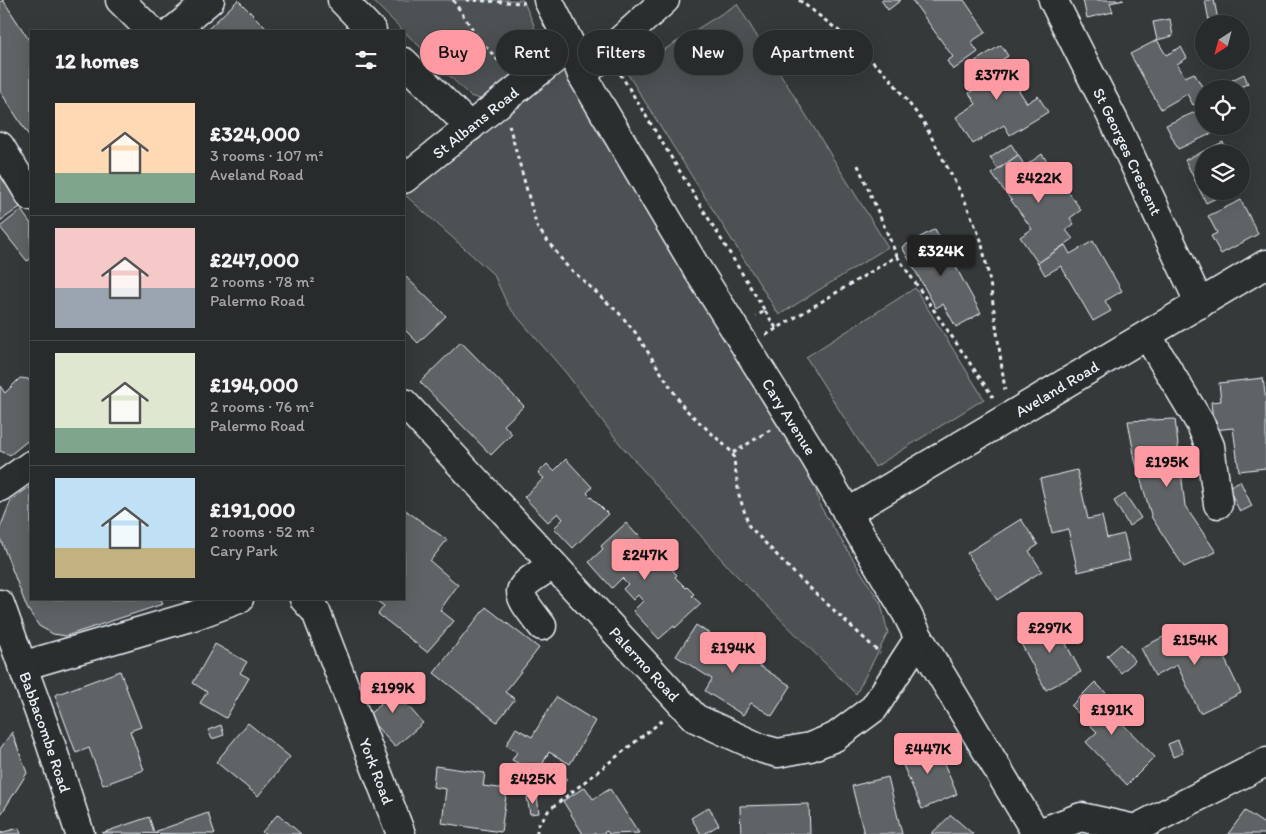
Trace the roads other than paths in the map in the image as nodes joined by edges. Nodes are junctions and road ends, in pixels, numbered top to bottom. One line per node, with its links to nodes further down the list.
1 (120, 0): 7 (street)
2 (210, 0): 8 (street)
3 (342, 0): 9 (street)
4 (665, 0): 12 (street)
5 (1052, 0): 18 (street, St Georges Crescent)
6 (549, 2): 10 (street, Cary Avenue)
7 (150, 30)
8 (174, 30)
9 (371, 30)
10 (571, 46): 12 (street, Cary Avenue); 13 (street, St Albans Road)
11 (405, 63): 13 (street)
12 (588, 85): 24 (street, Cary Avenue)
13 (470, 127): 15 (street, St Albans Road)
14 (0, 146): 16 (street)
15 (405, 178)
16 (30, 195)
17 (1266, 264): 18 (street, Aveland Road)
18 (1200, 304): 19 (street, Aveland Road)
19 (1147, 335): 23 (street); 24 (street, Aveland Road)
20 (405, 404): 25 (street, Palermo Road)
21 (30, 465): 22 (street)
22 (0, 487)
23 (1218, 504)
24 (847, 513): 30 (street, Cary Avenue)
25 (554, 565): 29 (street); 30 (street, Palermo Road)
26 (236, 600): 31 (street)
27 (305, 600): 36 (street, York Road)
28 (0, 604): 31 (street, Babbacombe Road)
29 (542, 626)
30 (919, 638): 34 (street, Cary Avenue)
31 (22, 666): 35 (street, Babbacombe Road)
32 (1266, 762): 33 (street)
33 (1137, 832): 34 (street)
34 (1036, 833)
35 (80, 834)
36 (401, 834)

